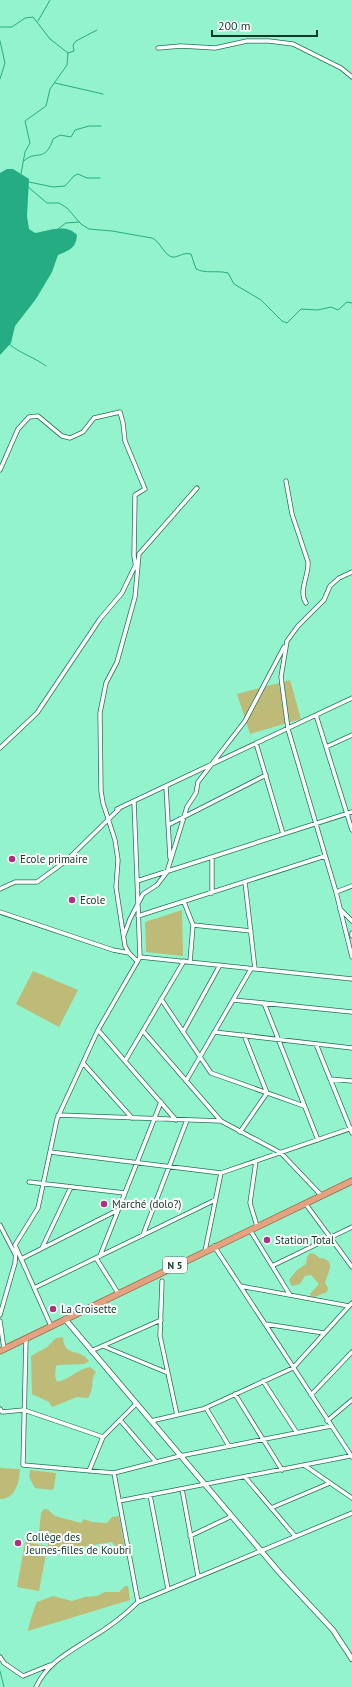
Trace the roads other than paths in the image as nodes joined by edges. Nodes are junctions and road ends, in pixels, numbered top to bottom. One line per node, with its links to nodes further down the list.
1 (158, 48): 2 (street)
2 (352, 76)
3 (0, 470): 7 (street)
4 (286, 481): 10 (street)
5 (196, 488): 6 (street)
6 (139, 554): 7 (street); 9 (street)
7 (135, 564): 9 (street); 18 (street)
8 (352, 572): 11 (street)
9 (136, 575): 26 (street)
10 (306, 603)
11 (287, 641): 14 (street); 19 (street)
12 (352, 698): 13 (street)
13 (316, 715): 14 (street); 17 (street)
14 (288, 728): 16 (street); 27 (street)
15 (352, 735): 17 (street)
16 (256, 743): 19 (street); 20 (street)
17 (326, 747): 24 (street)
18 (0, 748)
19 (212, 764): 21 (street); 25 (street)
20 (266, 776): 25 (street); 30 (street)
21 (166, 786): 22 (street); 28 (street)
22 (134, 801): 26 (street); 35 (street)
23 (352, 812): 24 (street)
24 (347, 814): 27 (street); 29 (street)
25 (185, 816): 28 (street); 33 (street)
26 (109, 820): 38 (street); 50 (street)
27 (316, 824): 30 (street); 31 (street)
28 (168, 825): 33 (street)
29 (352, 830)
30 (283, 834): 32 (street)
31 (325, 856): 36 (street); 39 (street)
32 (212, 857): 34 (street); 40 (street)
33 (170, 863): 34 (street)
34 (169, 871): 35 (street); 42 (street)
35 (137, 881): 42 (street)
36 (244, 882): 40 (street); 48 (street)
37 (352, 886): 39 (street)
38 (0, 889)
39 (336, 892): 43 (street)
40 (212, 893): 41 (street)
41 (184, 902): 45 (street); 47 (street)
42 (138, 903): 45 (street); 50 (street)
43 (340, 909): 46 (street); 54 (street)
44 (0, 912): 52 (street)
45 (138, 916): 53 (street)
46 (352, 921)
47 (193, 925): 48 (street); 57 (street)
48 (251, 931): 59 (street)
49 (352, 933): 51 (street)
50 (124, 936): 52 (street)
51 (352, 936)
52 (129, 953): 55 (street)
53 (140, 957): 55 (street); 56 (street)
54 (352, 957)
55 (137, 961): 65 (street)
56 (184, 962): 57 (street); 61 (street)
57 (190, 962): 58 (street)
58 (220, 965): 59 (street); 67 (street)
59 (253, 969): 60 (street); 62 (street)
60 (352, 979)
61 (161, 999): 66 (street); 67 (street)
62 (233, 1000): 63 (street); 68 (street)
63 (264, 1003): 64 (street); 70 (street)
64 (352, 1012)
65 (98, 1030): 74 (street); 75 (street)
66 (143, 1031): 74 (street); 77 (street)
67 (183, 1032): 73 (street)
68 (214, 1032): 69 (street); 73 (street)
69 (244, 1035): 70 (street); 79 (street)
70 (278, 1039): 71 (street); 81 (street)
71 (316, 1044): 72 (street); 76 (street)
72 (352, 1048)
73 (200, 1056): 77 (street); 79 (street)
74 (125, 1061): 80 (street)
75 (83, 1063): 82 (street); 83 (street)
76 (330, 1080): 78 (street); 88 (street)
77 (186, 1081): 87 (street)
78 (352, 1081)
79 (267, 1093): 81 (street); 89 (street)
80 (161, 1102): 84 (street); 85 (street)
81 (304, 1106): 91 (street)
82 (58, 1115): 83 (street); 92 (street)
83 (132, 1118): 84 (street)
84 (154, 1119): 85 (street); 95 (street)
85 (176, 1120): 86 (street)
86 (187, 1120): 87 (street); 96 (street)
87 (221, 1121): 89 (street)
88 (350, 1129): 90 (street); 91 (street)
89 (240, 1132): 93 (street)
90 (352, 1133)
91 (318, 1140): 93 (street)
92 (50, 1152): 95 (street); 100 (street)
93 (281, 1152): 94 (street); 103 (street)
94 (256, 1161): 97 (street); 108 (street)
95 (137, 1163): 96 (street); 102 (street)
96 (169, 1167): 97 (street); 111 (street)
97 (221, 1173): 104 (street)
98 (352, 1181): 103 (highway, N 5)
99 (29, 1182): 100 (street)
100 (43, 1184): 101 (street); 114 (street)
101 (71, 1186): 102 (street); 115 (street)
102 (125, 1192): 106 (street)
103 (321, 1195): 105 (highway, N 5)
104 (215, 1200): 111 (street); 116 (street)
105 (305, 1203): 108 (highway, N 5); 112 (street)
106 (118, 1210): 115 (street); 118 (street)
107 (0, 1225): 117 (street)
108 (256, 1226): 110 (highway, N 5)
109 (352, 1227): 112 (street)
110 (250, 1229): 113 (highway, N 5); 121 (street)
111 (143, 1235): 118 (street)
112 (330, 1237): 121 (street); 122 (street)
113 (214, 1246): 116 (highway, N 5); 124 (street)
114 (16, 1248): 117 (street); 120 (street)
115 (42, 1248): 120 (street)
116 (205, 1251): 126 (highway, N 5)
117 (14, 1253): 120 (street); 129 (street)
118 (100, 1256): 119 (street)
119 (96, 1258): 125 (street); 126 (street)
120 (22, 1260): 125 (street)
121 (272, 1266): 127 (street)
122 (352, 1267)
123 (162, 1281): 131 (street)
124 (240, 1286): 127 (street); 133 (street)
125 (34, 1288): 134 (street)
126 (118, 1293): 130 (highway, N 5)
127 (290, 1295): 128 (street)
128 (351, 1305): 135 (street)
129 (0, 1315)
130 (65, 1319): 134 (highway, N 5); 139 (main road)
131 (160, 1320): 137 (street); 142 (street)
132 (0, 1321): 138 (street)
133 (265, 1324): 135 (street); 141 (street)
134 (51, 1326): 136 (highway, N 5)
135 (324, 1333): 141 (street)
136 (26, 1338): 138 (highway, N 5); 150 (street)
137 (103, 1346): 139 (street); 142 (street)
138 (2, 1350)
139 (91, 1351): 147 (main road)
140 (352, 1352): 145 (street)
141 (293, 1368): 143 (street); 145 (street)
142 (168, 1373): 151 (street)
143 (263, 1381): 144 (street); 156 (street)
144 (234, 1394): 148 (street); 158 (street)
145 (310, 1395): 154 (street)
146 (352, 1400): 154 (street)
147 (136, 1404): 152 (street); 153 (main road)
148 (206, 1408): 151 (street); 159 (street)
149 (0, 1409): 150 (street)
150 (24, 1410): 157 (street); 165 (street)
151 (177, 1414): 153 (street)
152 (120, 1420): 157 (street); 162 (street)
153 (151, 1421): 160 (main road)
154 (328, 1421): 155 (street)
155 (331, 1426): 156 (street); 161 (street)
156 (297, 1433): 158 (street)
157 (103, 1437): 165 (street)
158 (263, 1439): 159 (street); 164 (street)
159 (229, 1446): 160 (street)
160 (180, 1456): 162 (street); 169 (main road)
161 (351, 1457): 163 (street)
162 (156, 1462): 166 (street)
163 (304, 1465): 164 (street); 168 (street)
164 (282, 1470): 167 (street)
165 (88, 1471): 166 (street)
166 (114, 1473): 173 (street)
167 (245, 1477): 169 (street); 174 (street)
168 (330, 1483): 172 (street); 174 (street)
169 (206, 1485): 170 (street); 176 (main road)
170 (182, 1490): 171 (street); 177 (street)
171 (150, 1495): 173 (street); 181 (street)
172 (352, 1498)
173 (119, 1501): 182 (street)
174 (271, 1508): 178 (street)
175 (352, 1512): 178 (street)
176 (232, 1516): 177 (street); 179 (main road)
177 (190, 1536): 180 (street)
178 (295, 1536): 179 (street)
179 (261, 1550): 180 (street); 184 (main road)
180 (198, 1576): 181 (street)
181 (168, 1589): 182 (street)
182 (138, 1602): 185 (street)
183 (0, 1657): 185 (street)
184 (352, 1659)
185 (51, 1664): 186 (street)
186 (36, 1687)

